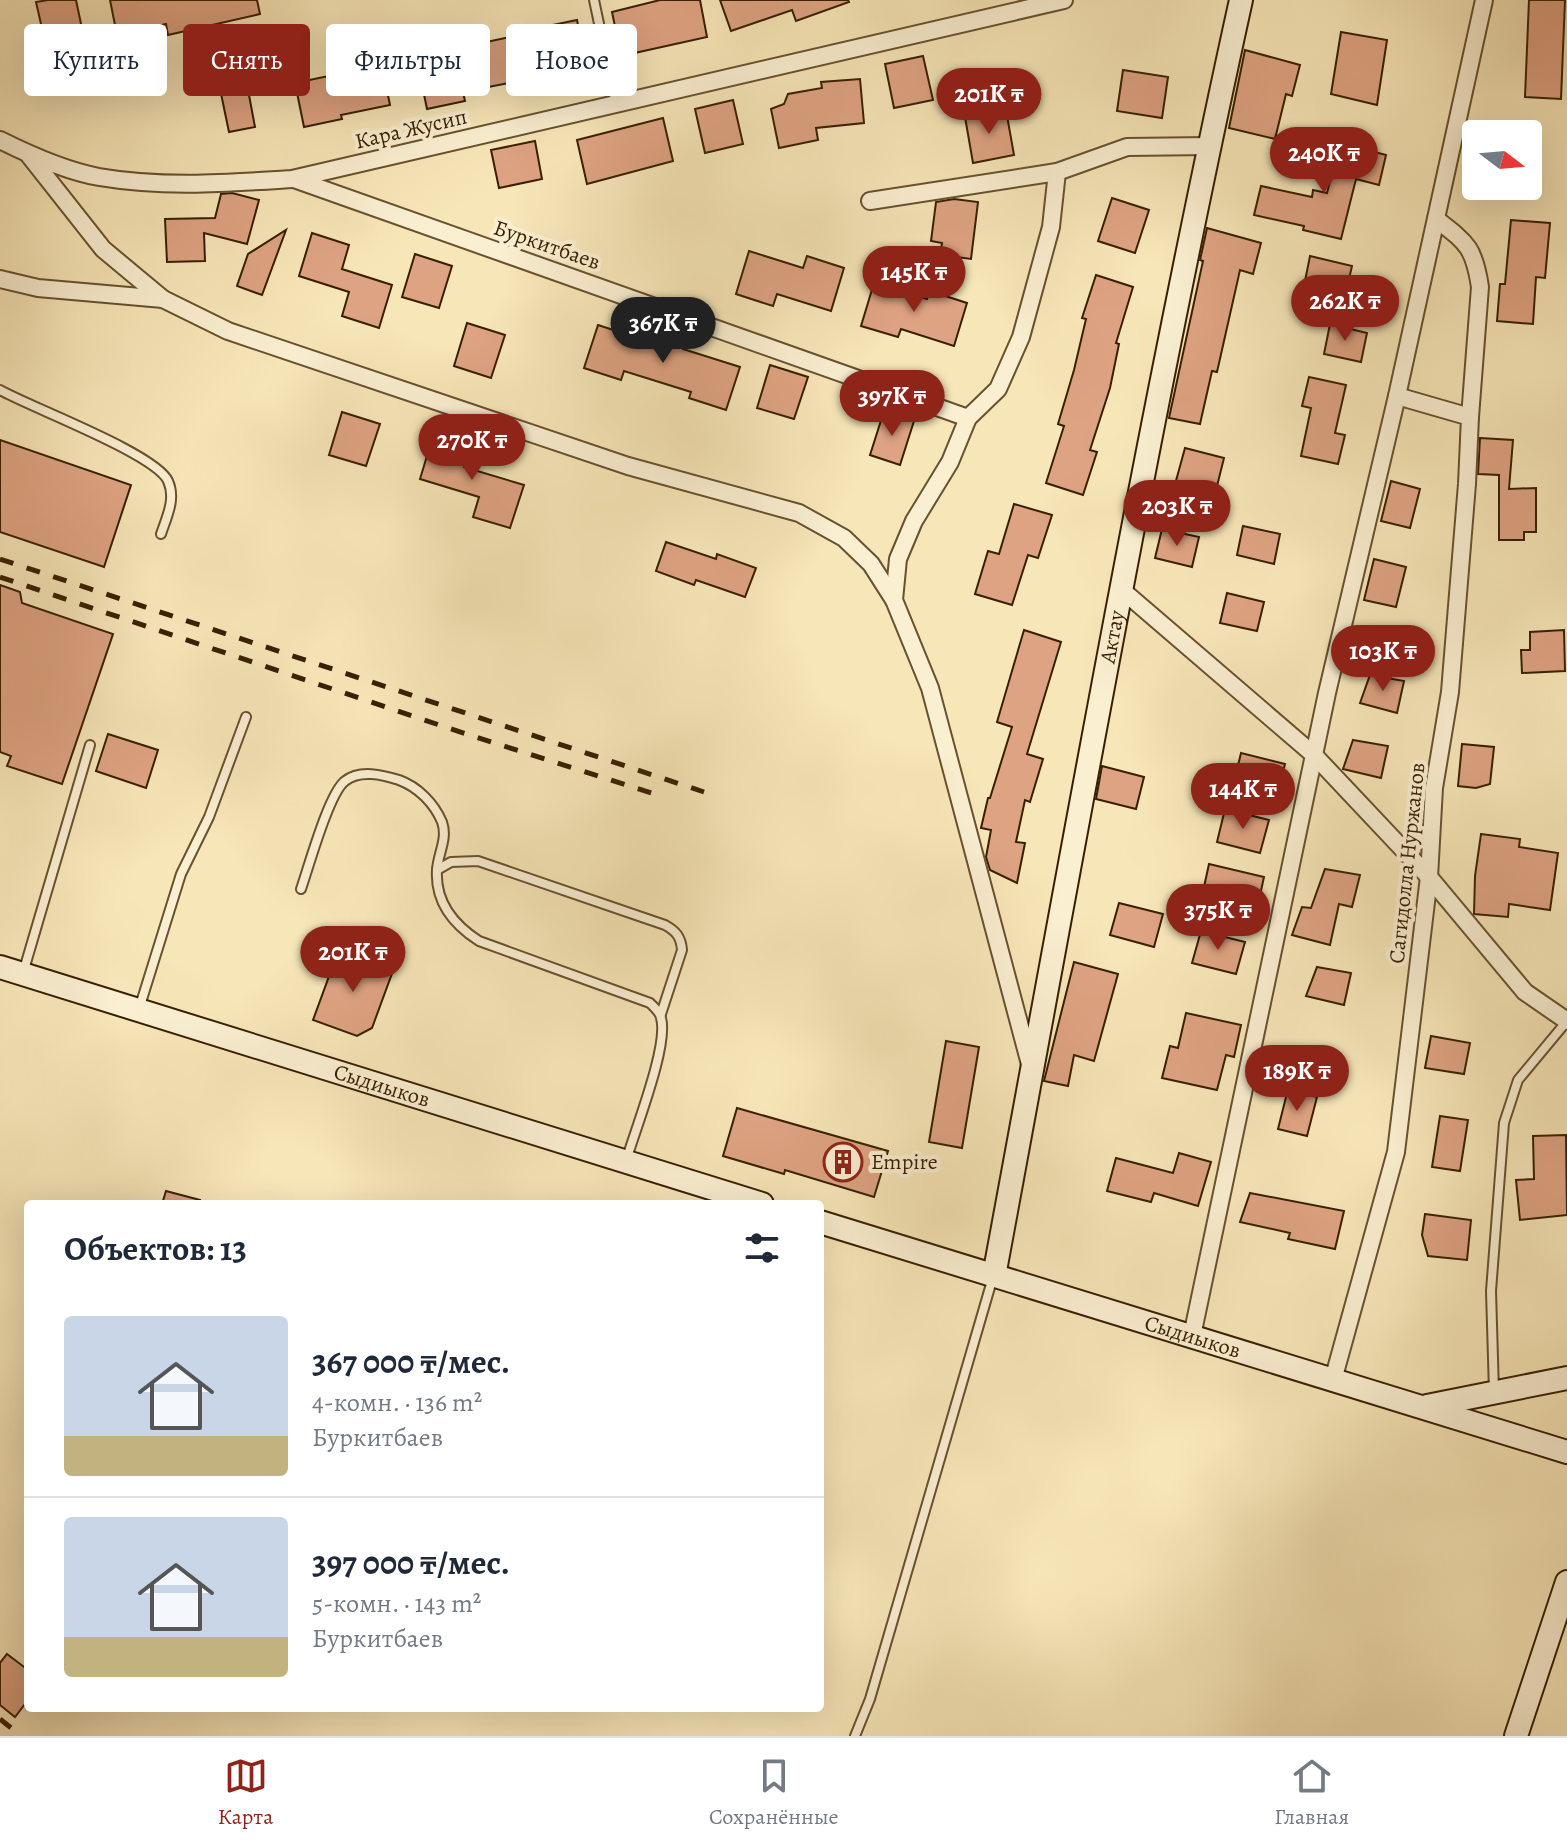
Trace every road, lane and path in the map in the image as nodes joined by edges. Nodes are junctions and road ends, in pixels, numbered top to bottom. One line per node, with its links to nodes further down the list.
1 (594, 0): 5 (lane)
2 (1064, 0): 5 (street, Кара Жусип)
3 (1241, 0): 7 (street, Актау)
4 (1484, 0): 12 (street)
5 (616, 104): 10 (street, Кара Жусип)
6 (0, 140): 8 (street, Кара Жусип)
7 (1209, 146): 9 (street); 20 (street, Актау)
8 (27, 153): 10 (street, Кара Жусип); 14 (street)
9 (1057, 172): 11 (street); 18 (street)
10 (292, 179): 18 (street, Буркитбаев)
11 (870, 201)
12 (1436, 219): 16 (street); 17 (street, Сагидолла Нуржанов)
13 (0, 279): 14 (street)
14 (163, 299): 21 (street)
15 (0, 390): 19 (lane)
16 (1397, 396): 17 (street); 24 (street)
17 (1470, 417): 26 (street, Сагидолла Нуржанов)
18 (968, 418): 21 (street)
19 (161, 534)
20 (1122, 590): 24 (street); 33 (street, Актау)
21 (894, 600): 33 (street)
22 (246, 717): 30 (lane)
23 (90, 745): 29 (lane)
24 (1314, 755): 26 (street); 38 (street)
25 (437, 870): 27 (lane); 31 (lane); 31 (lane)
26 (1429, 877): 32 (street); 40 (street, Сагидолла Нуржанов)
27 (301, 889)
28 (0, 967): 29 (street, Сыдиыков)
29 (22, 973): 30 (street, Сыдиыков)
30 (139, 1010): 34 (street, Сыдиыков)
31 (661, 1014): 34 (lane)
32 (1567, 1021): 41 (lane)
33 (1032, 1071): 37 (street, Актау)
34 (626, 1162): 35 (street, Сыдиыков)
35 (749, 1200)
36 (824, 1223): 37 (street, Сыдиыков)
37 (994, 1276): 38 (street, Сыдиыков); 45 (lane)
38 (1192, 1336): 40 (street, Сыдиыков)
39 (1567, 1378): 41 (street)
40 (1333, 1380): 42 (street, Сыдиыков)
41 (1494, 1393): 42 (street)
42 (1423, 1407): 43 (street, Сыдиыков)
43 (1567, 1452)
44 (1566, 1587): 46 (street)
45 (855, 1736)
46 (1516, 1736)

